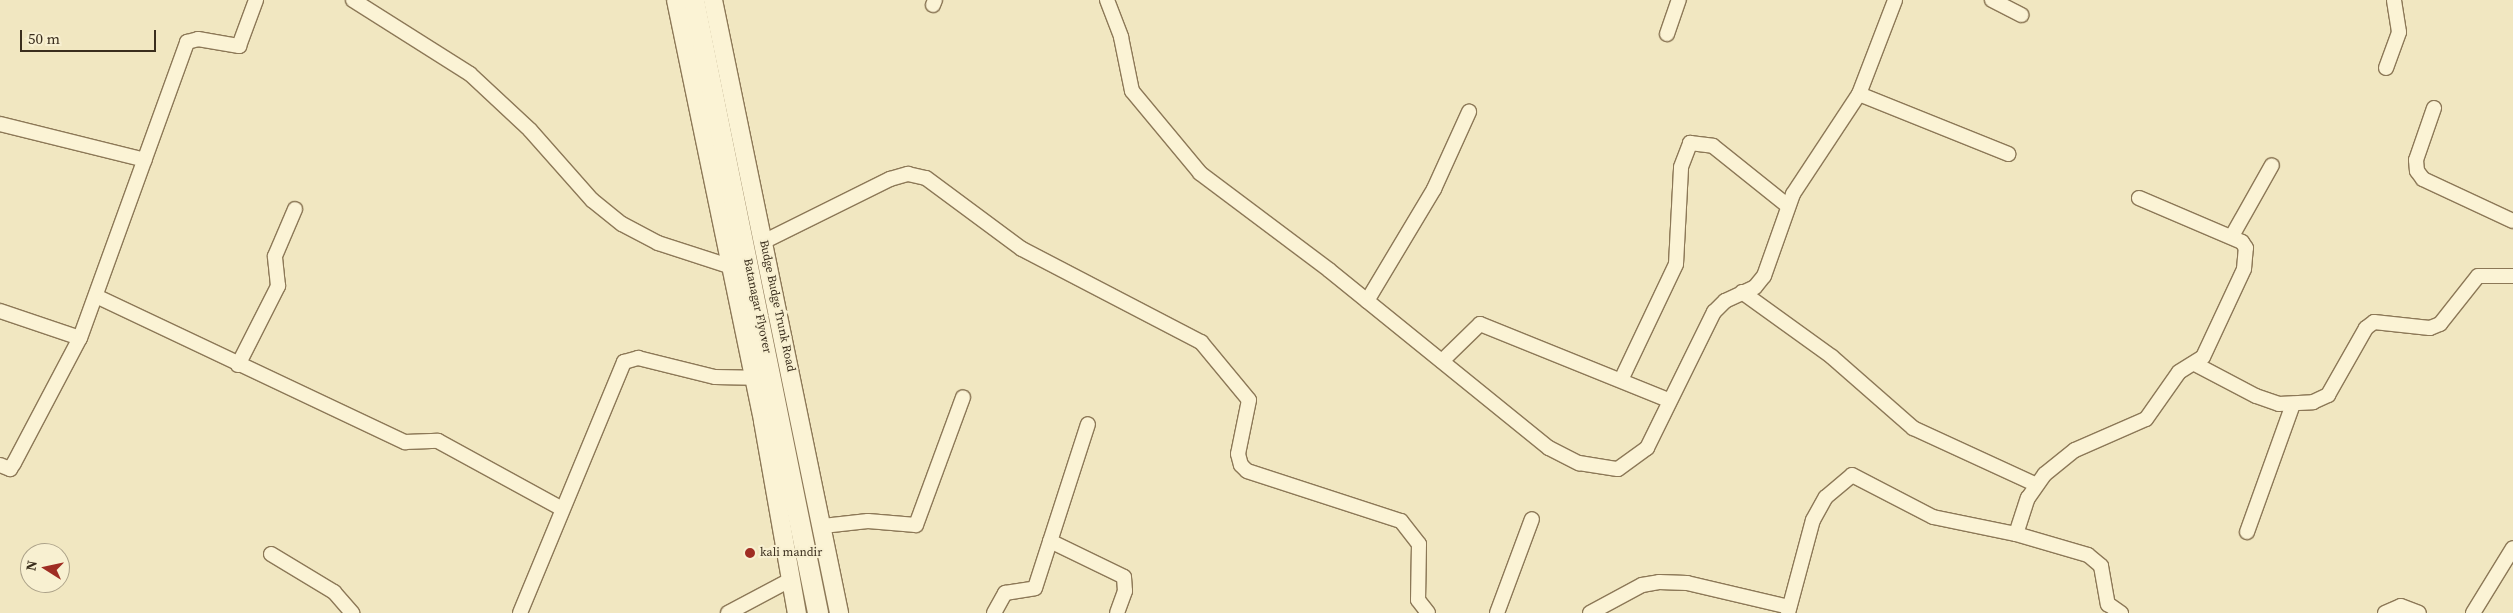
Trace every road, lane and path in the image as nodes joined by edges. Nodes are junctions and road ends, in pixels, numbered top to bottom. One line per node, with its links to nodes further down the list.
1 (256, 0): 19 (street)
2 (352, 0): 27 (street)
3 (676, 0): 27 (street)
4 (694, 0): 59 (main road, Batanagar Flyover)
5 (713, 0): 26 (street, Budge Budge Trunk Road)
6 (1107, 0): 31 (street)
7 (1679, 0): 12 (street)
8 (1992, 0): 11 (street)
9 (2394, 0): 13 (street)
10 (1892, 1): 14 (street)
11 (2021, 15)
12 (1667, 34)
13 (2386, 68)
14 (1859, 94): 18 (street); 22 (street)
15 (2434, 108): 24 (street)
16 (1469, 112): 31 (street)
17 (0, 124): 19 (street)
18 (2008, 154)
19 (145, 160): 30 (street)
20 (2272, 165): 25 (street)
21 (2139, 198): 25 (street)
22 (1788, 206): 29 (street); 38 (street)
23 (295, 210): 36 (street)
24 (2513, 221)
25 (2232, 236): 35 (street)
26 (763, 238): 47 (street, Budge Budge Trunk Road); 63 (street)
27 (732, 266): 37 (street)
28 (2513, 276): 41 (street)
29 (1742, 292): 40 (street); 44 (street)
30 (98, 297): 33 (street); 36 (street)
31 (1367, 301): 34 (street)
32 (0, 310): 33 (street)
33 (80, 338): 43 (street)
34 (1442, 361): 38 (street); 40 (street)
35 (2195, 364): 41 (street); 44 (street)
36 (238, 365): 45 (street)
37 (754, 378): 45 (street); 53 (street)
38 (1621, 380): 40 (street)
39 (963, 397): 47 (street)
40 (1668, 400)
41 (2293, 404): 48 (street)
42 (1088, 424): 50 (street)
43 (0, 465)
44 (2035, 484): 49 (street)
45 (562, 509): 56 (street)
46 (1532, 519): 64 (street)
47 (823, 526): 60 (street, Budge Budge Trunk Road)
48 (2247, 532)
49 (2016, 534): 54 (street); 66 (street)
50 (1050, 541): 61 (street); 62 (street)
51 (2513, 548): 69 (street)
52 (271, 554): 55 (street)
53 (792, 579): 57 (street); 58 (street)
54 (1788, 610): 65 (street)
55 (352, 613)
56 (520, 613)
57 (728, 613)
58 (797, 613)
59 (818, 613)
60 (839, 613)
61 (994, 613)
62 (1117, 613)
63 (1428, 613)
64 (1497, 613)
65 (1590, 613)
66 (2121, 613)
67 (2385, 613): 68 (street)
68 (2419, 613)
69 (2473, 613)

